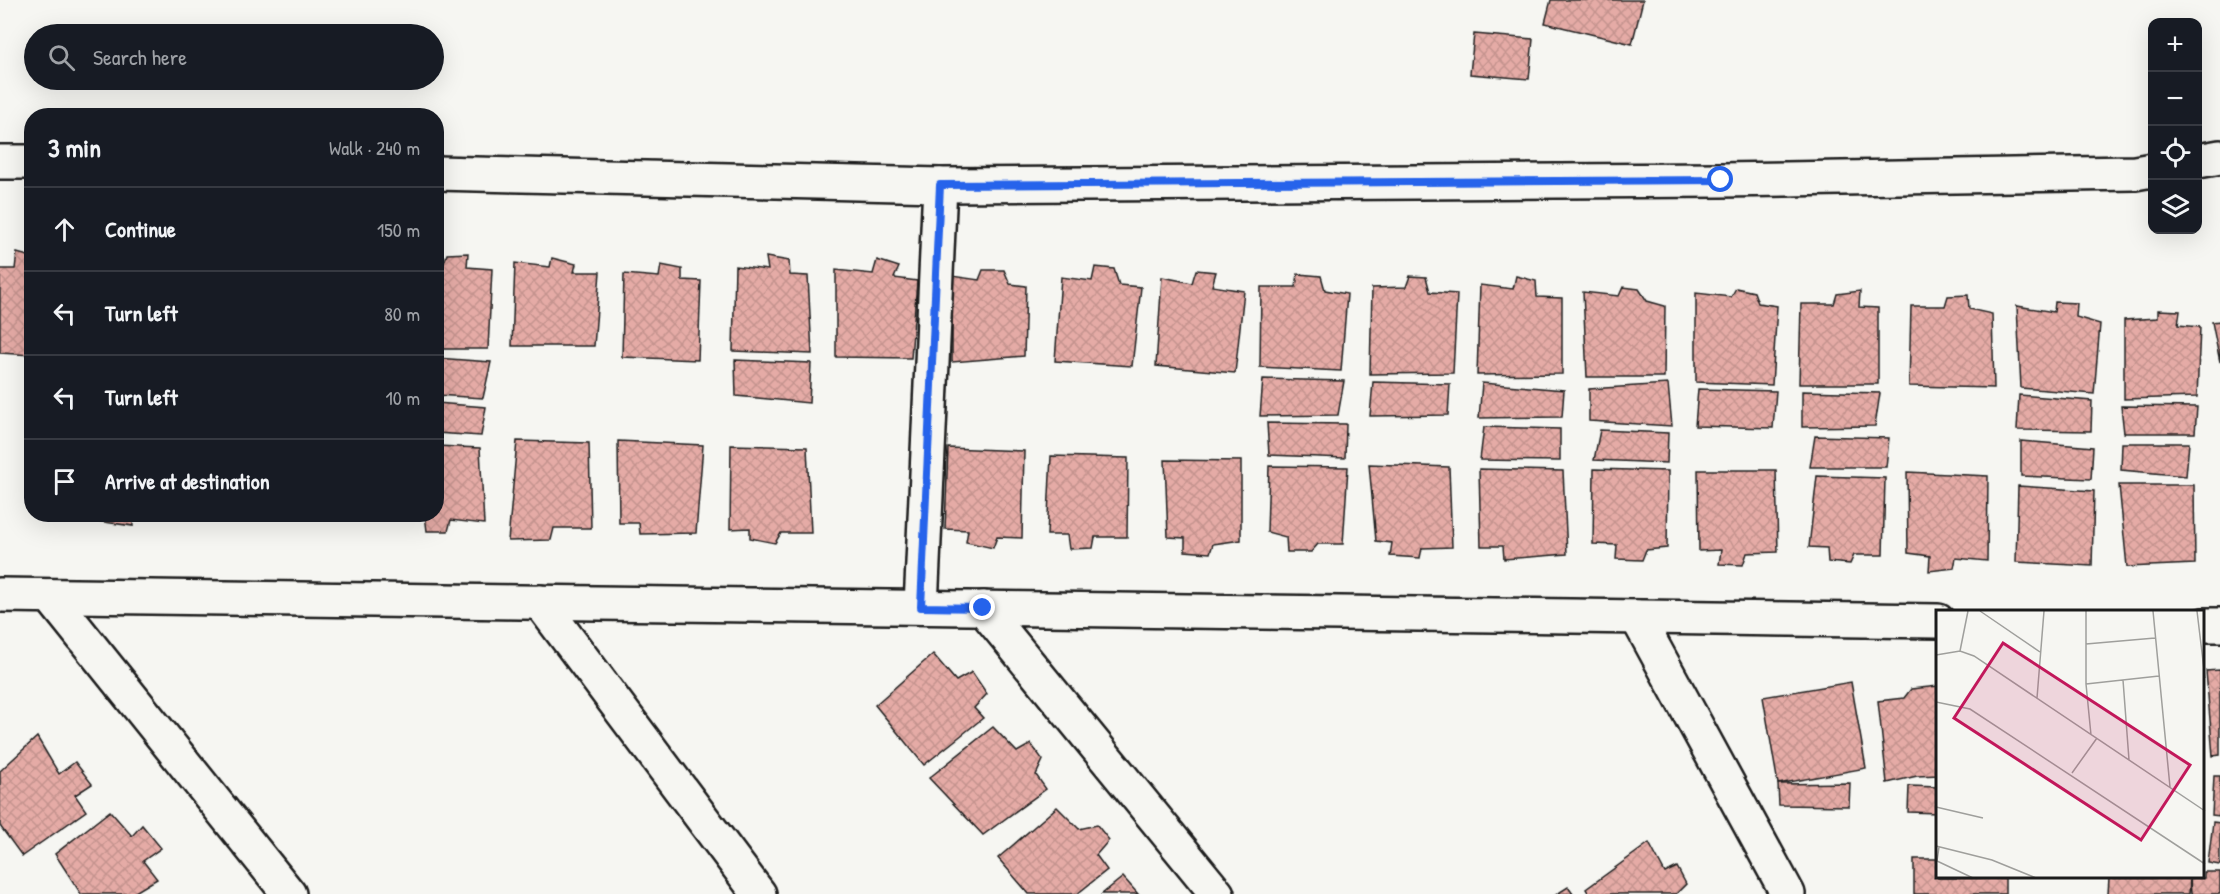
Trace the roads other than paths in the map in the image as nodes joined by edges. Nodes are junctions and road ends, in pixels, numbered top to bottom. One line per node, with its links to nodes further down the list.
1 (2220, 156): 2 (street)
2 (2202, 160)
3 (0, 162): 4 (street)
4 (24, 162)
5 (2148, 171): 7 (street)
6 (444, 172): 7 (street)
7 (940, 185): 11 (street)
8 (0, 595): 9 (street)
9 (50, 596): 10 (street); 15 (street)
10 (540, 602): 11 (street); 16 (street)
11 (921, 607): 12 (street)
12 (983, 608): 13 (street); 17 (street)
13 (1637, 617): 14 (street); 18 (street)
14 (1936, 621)
15 (289, 894)
16 (759, 894)
17 (1217, 894)
18 (1788, 894)

